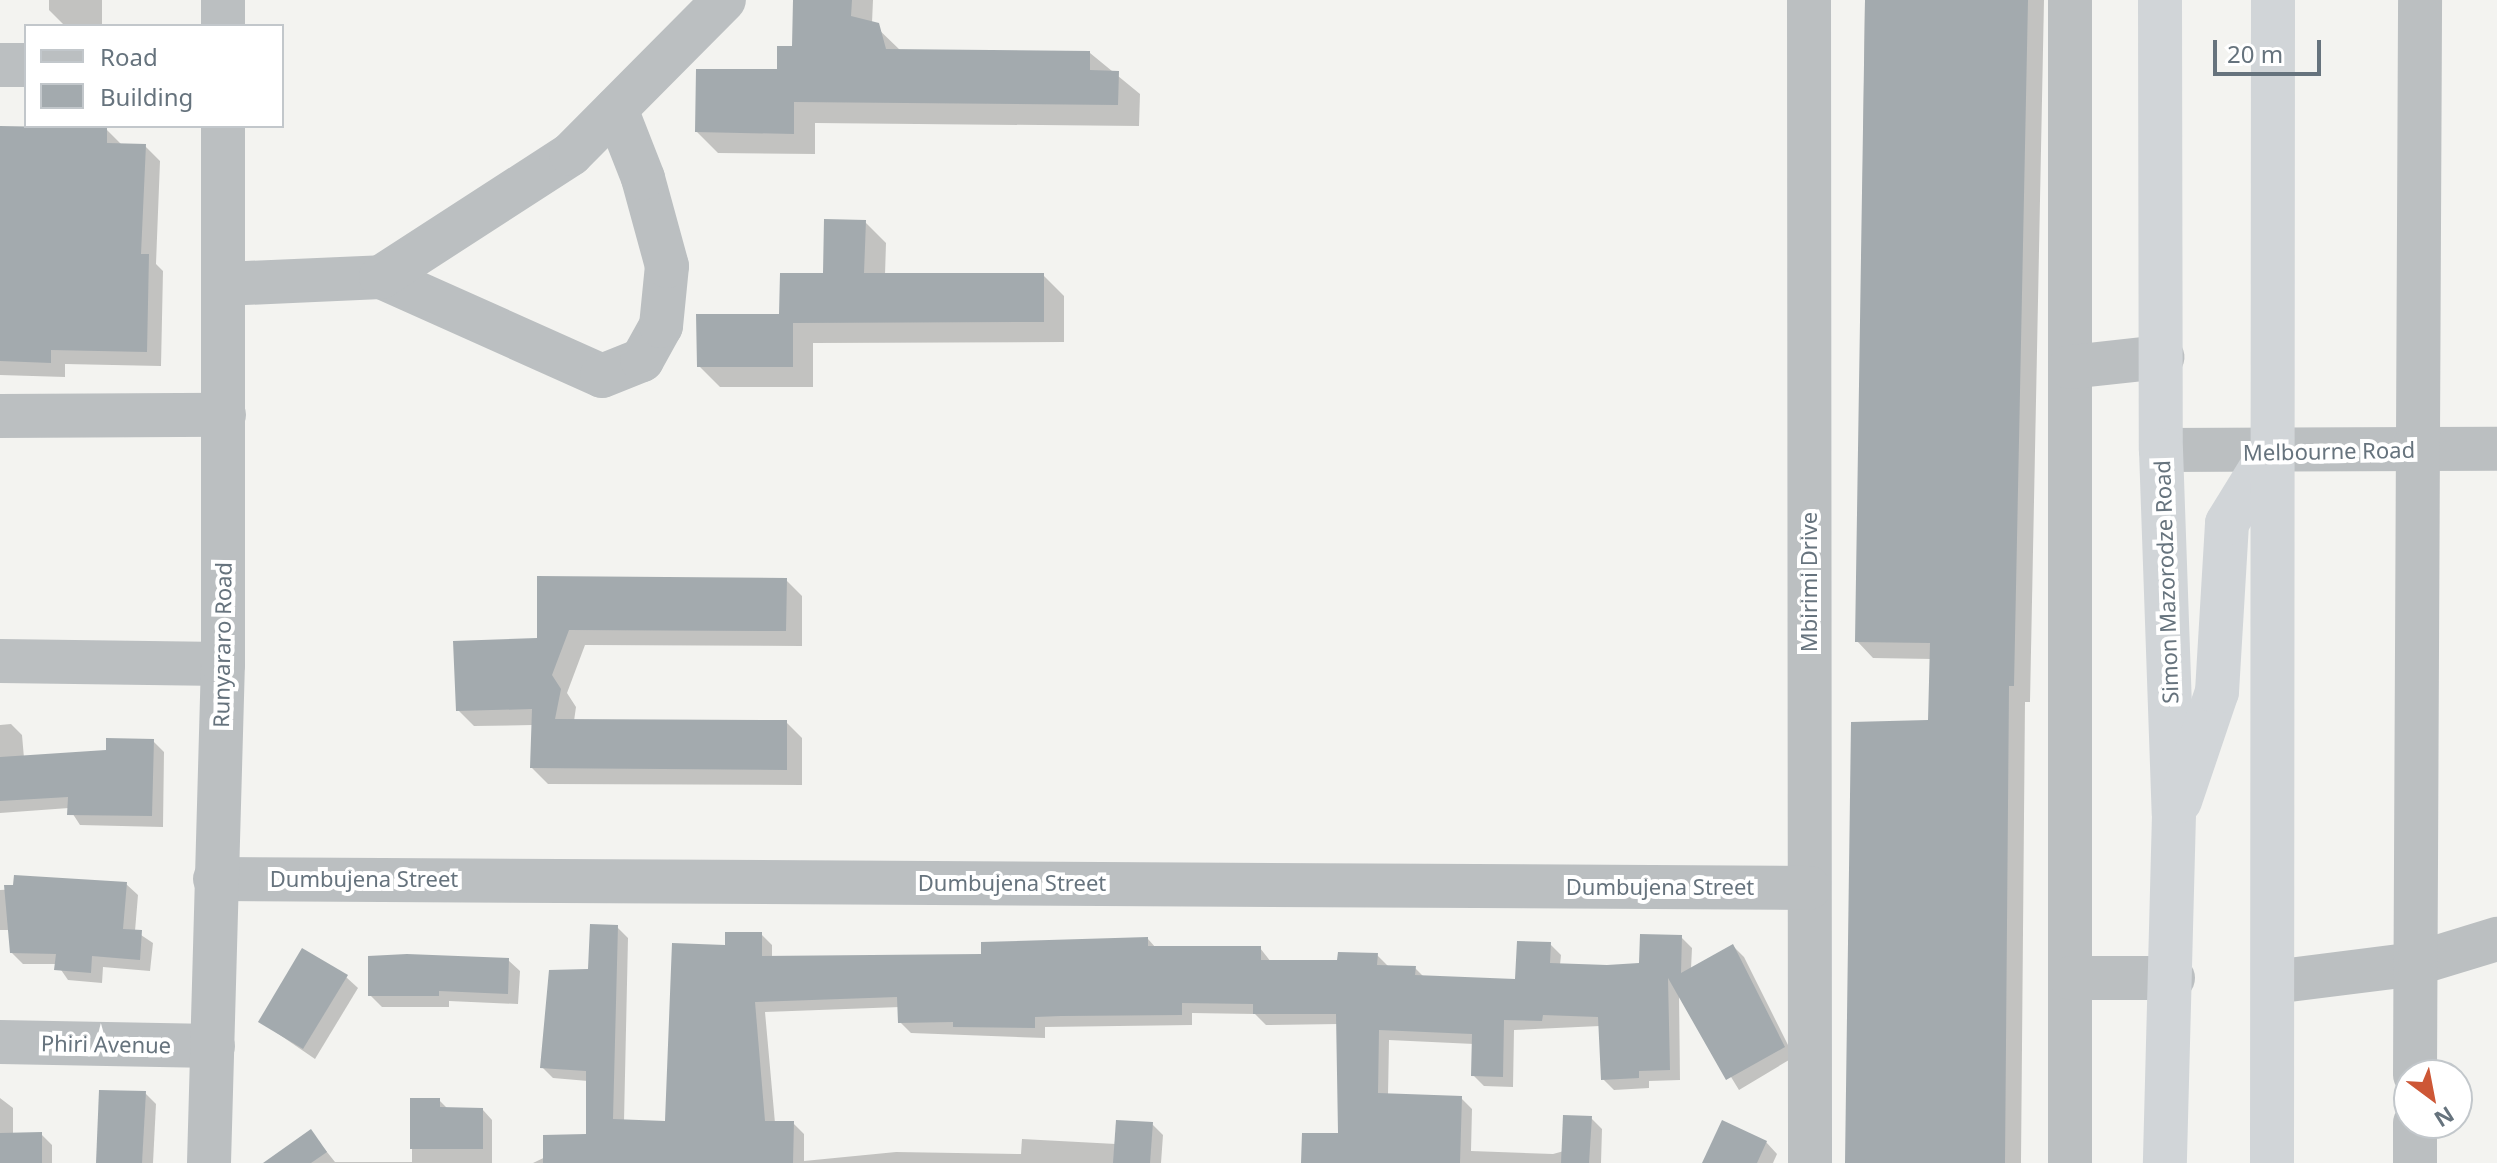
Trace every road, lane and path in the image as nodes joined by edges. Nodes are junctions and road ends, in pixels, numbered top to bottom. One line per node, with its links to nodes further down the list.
1 (223, 0): 8 (street)
2 (724, 0): 11 (street)
3 (1809, 0): 27 (street, Mbirimi Drive)
4 (2070, 0): 16 (street)
5 (2160, 0): 15 (highway, Simon Mazorodze Road)
6 (2273, 0): 22 (highway)
7 (2420, 0): 21 (street)
8 (223, 24)
9 (0, 65): 10 (street)
10 (24, 65)
11 (616, 109): 13 (street); 13 (street)
12 (223, 128): 14 (street, Runyararo Road)
13 (381, 277): 14 (street)
14 (223, 284): 17 (street, Runyararo Road)
15 (2162, 357): 16 (street); 20 (highway, Simon Mazorodze Road)
16 (2070, 367): 30 (street)
17 (224, 415): 18 (street); 24 (street, Runyararo Road)
18 (0, 416)
19 (2497, 449): 21 (street, Melbourne Road)
20 (2161, 450): 22 (street, Melbourne Road); 25 (highway, Simon Mazorodze Road)
21 (2415, 450): 22 (street, Melbourne Road); 29 (street)
22 (2270, 453): 25 (highway); 32 (highway)
23 (0, 661): 24 (street)
24 (223, 664): 26 (street, Runyararo Road)
25 (2174, 814): 31 (highway, Simon Mazorodze Road)
26 (215, 879): 27 (street, Dumbujena Street); 34 (street, Runyararo Road)
27 (1809, 888): 38 (street, Mbirimi Drive)
28 (2497, 939): 29 (street)
29 (2415, 964): 32 (street); 35 (street)
30 (2071, 978): 31 (street); 39 (street)
31 (2173, 978): 40 (highway, Simon Mazorodze Road)
32 (2273, 982): 41 (highway)
33 (0, 1042): 34 (street, Phiri Avenue)
34 (213, 1046): 37 (street, Runyararo Road)
35 (2415, 1059)
36 (2415, 1139): 42 (street)
37 (209, 1163)
38 (1810, 1163)
39 (2070, 1163)
40 (2165, 1163)
41 (2272, 1163)
42 (2415, 1163)

